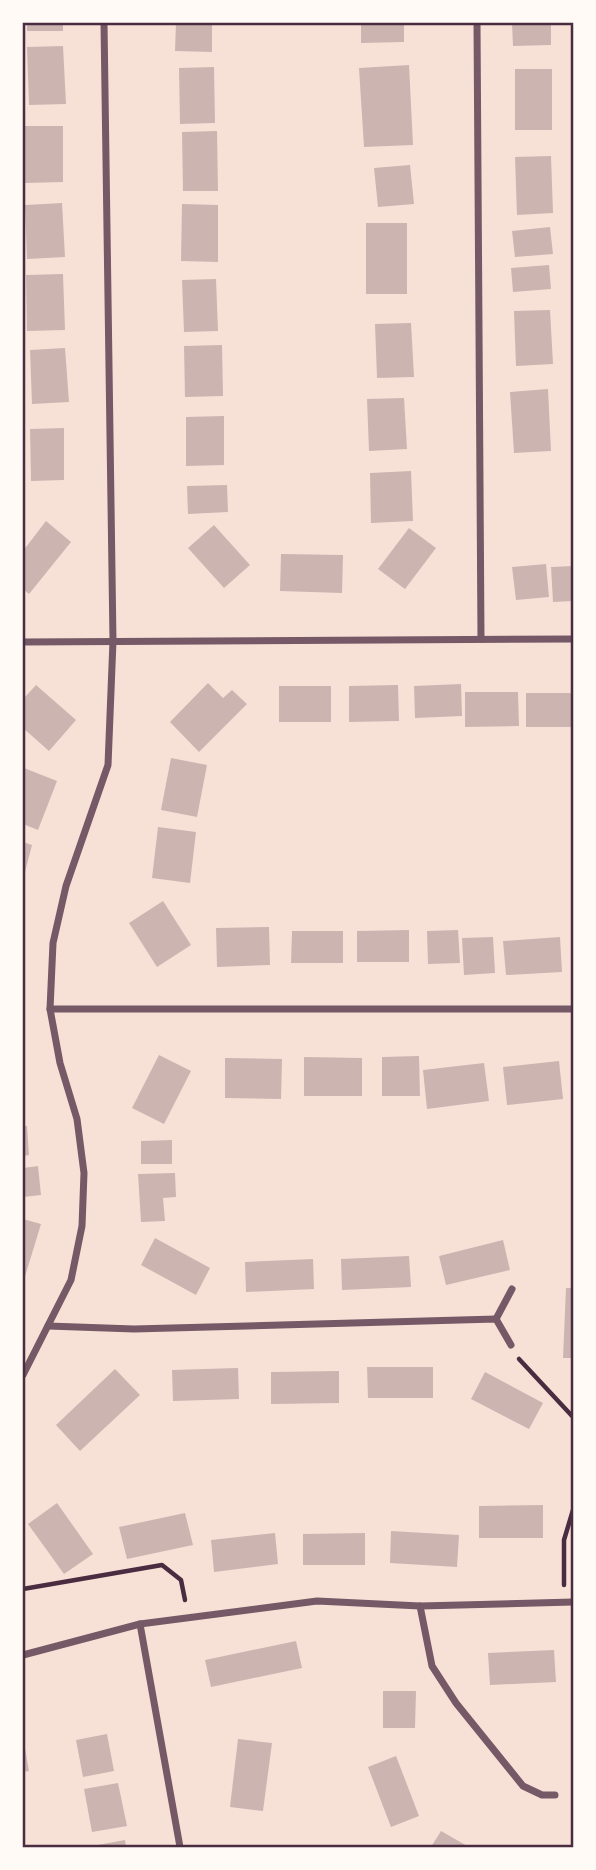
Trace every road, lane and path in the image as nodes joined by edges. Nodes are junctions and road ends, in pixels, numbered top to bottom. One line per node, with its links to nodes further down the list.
1 (104, 23): 5 (street)
2 (477, 23): 3 (street)
3 (481, 639): 4 (street); 5 (street)
4 (573, 639)
5 (113, 641): 6 (street); 7 (street)
6 (23, 642)
7 (50, 1009): 8 (street); 11 (street)
8 (573, 1009)
9 (512, 1289): 10 (street)
10 (496, 1319): 11 (street); 12 (street)
11 (48, 1326): 13 (street)
12 (511, 1348): 14 (path)
13 (23, 1375)
14 (573, 1417)
15 (573, 1510): 17 (path)
16 (23, 1589): 18 (path)
17 (564, 1589)
18 (185, 1601)
19 (573, 1602): 20 (street)
20 (420, 1606): 21 (street); 23 (street)
21 (140, 1623): 22 (street); 24 (street)
22 (23, 1655)
23 (555, 1795)
24 (180, 1847)

